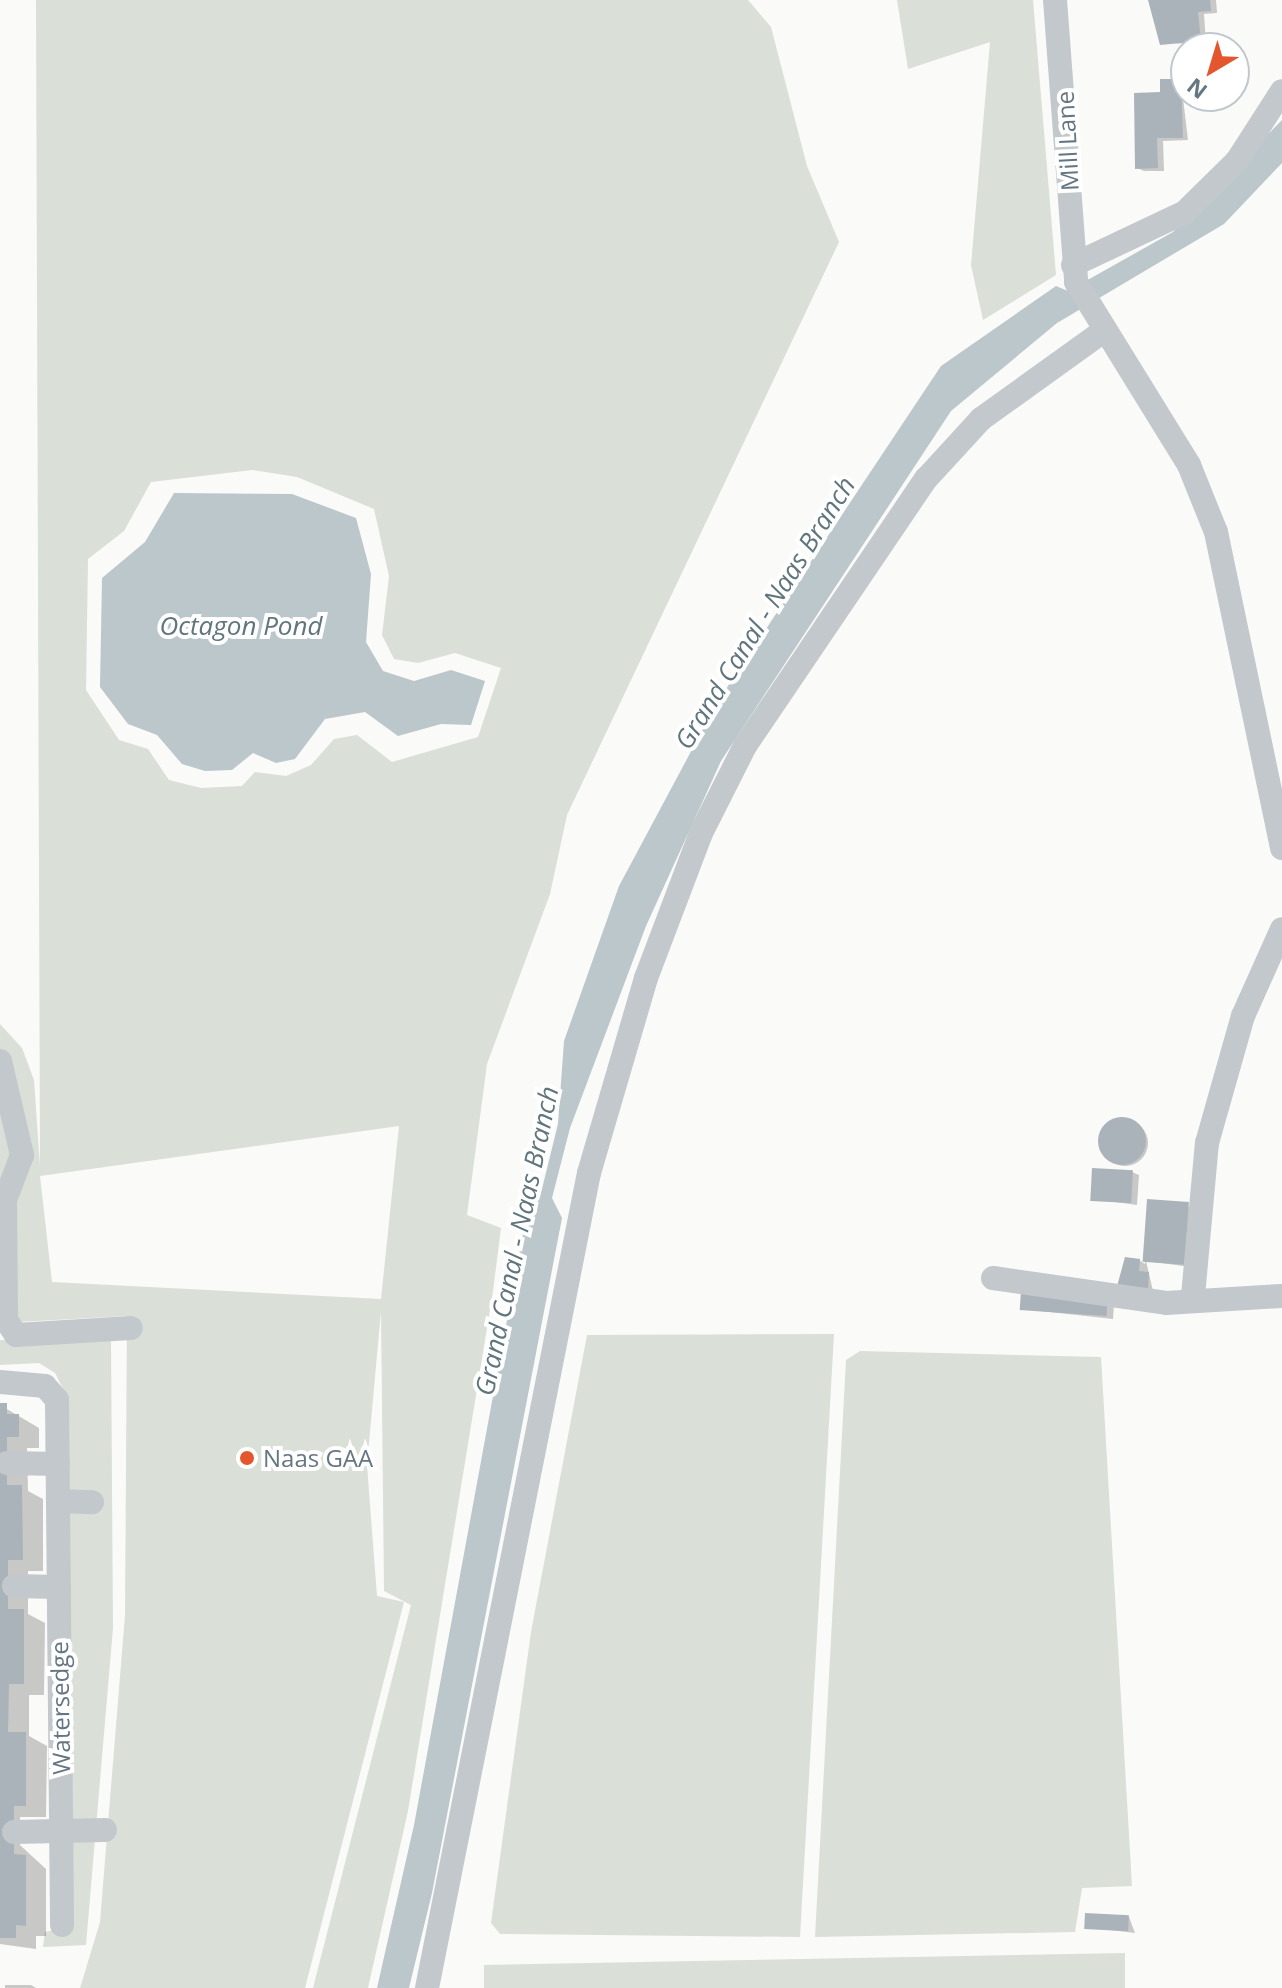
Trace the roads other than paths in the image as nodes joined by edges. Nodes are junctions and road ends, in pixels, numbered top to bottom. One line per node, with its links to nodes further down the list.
1 (1055, 0): 3 (street, Mill Lane)
2 (1282, 91): 3 (street)
3 (1075, 273): 4 (street)
4 (1105, 330): 5 (street); 23 (street)
5 (1282, 848)
6 (1282, 929): 9 (street)
7 (0, 1061): 11 (street)
8 (993, 1278): 9 (street)
9 (1193, 1296): 10 (street)
10 (1282, 1296)
11 (131, 1328)
12 (0, 1382): 14 (street, Watersedge)
13 (7, 1463): 14 (street)
14 (58, 1464): 15 (street, Watersedge)
15 (59, 1501): 16 (street); 18 (street, Watersedge)
16 (92, 1502)
17 (14, 1586): 18 (street)
18 (59, 1587): 19 (street, Watersedge)
19 (61, 1830): 20 (street); 21 (street); 22 (street, Watersedge)
20 (105, 1830)
21 (14, 1832)
22 (62, 1925)
23 (427, 1988)

